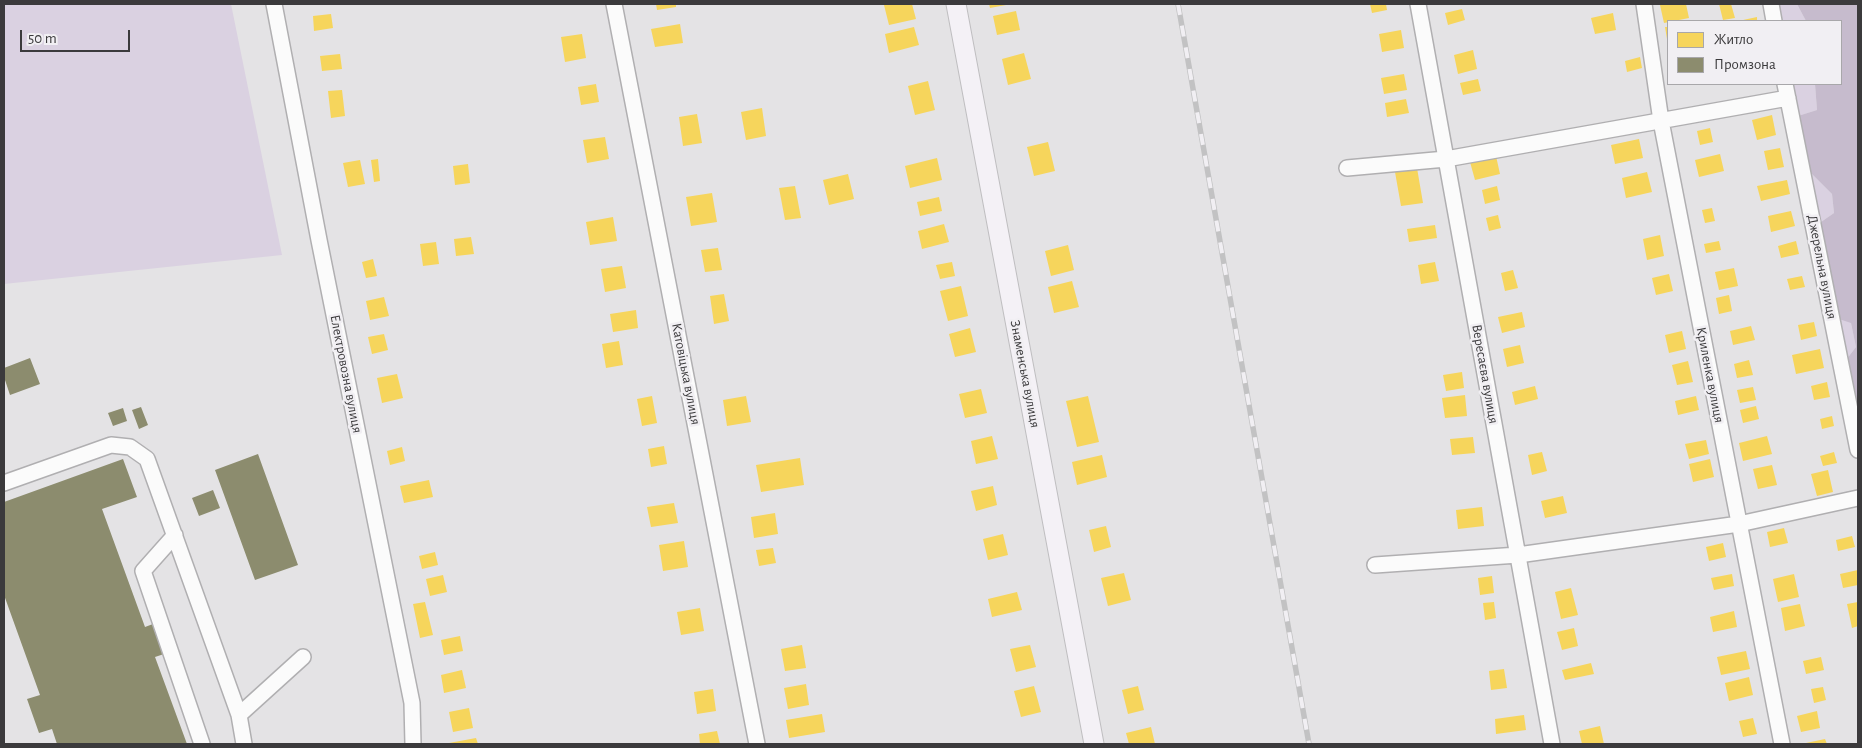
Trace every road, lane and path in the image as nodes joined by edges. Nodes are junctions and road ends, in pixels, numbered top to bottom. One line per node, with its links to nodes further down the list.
1 (274, 4): 23 (street, Електровозна вулиця)
2 (614, 4): 24 (street, Катовіцька вулиця)
3 (956, 4): 25 (main road, Знаменська вулиця)
4 (1418, 4): 10 (street, Вересаєва вулиця)
5 (1644, 4): 9 (street, Криленка вулиця)
6 (1771, 4): 7 (street)
7 (1774, 20)
8 (1787, 91): 9 (street); 12 (street, Джерельна вулиця)
9 (1661, 121): 10 (street); 15 (street, Криленка вулиця)
10 (1446, 158): 11 (street); 17 (street, Вересаєва вулиця)
11 (1347, 168)
12 (1858, 450)
13 (4, 482): 16 (street)
14 (1858, 498): 15 (street)
15 (1739, 524): 17 (street); 27 (street, Криленка вулиця)
16 (174, 535): 20 (street); 21 (street)
17 (1518, 555): 18 (street); 26 (street, Вересаєва вулиця)
18 (1375, 565)
19 (303, 658): 20 (street)
20 (240, 716): 22 (street)
21 (202, 744)
22 (244, 744)
23 (413, 744)
24 (757, 744)
25 (1094, 744)
26 (1552, 744)
27 (1782, 744)

